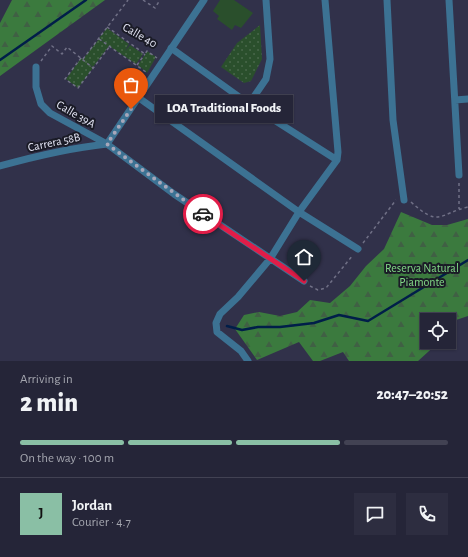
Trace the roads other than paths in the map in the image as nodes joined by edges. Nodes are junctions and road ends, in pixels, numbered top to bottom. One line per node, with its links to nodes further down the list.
1 (204, 0): 6 (street)
2 (266, 0): 11 (street)
3 (325, 0): 13 (street)
4 (387, 0): 16 (street)
5 (449, 0): 10 (street)
6 (172, 48): 8 (street); 11 (street)
7 (36, 67): 12 (street, Calle 39A)
8 (139, 98): 12 (street); 17 (street)
9 (468, 98): 10 (street)
10 (455, 100): 15 (street)
11 (250, 104): 13 (street)
12 (107, 144): 14 (street, Carrera 58B); 19 (street, Calle 39A)
13 (337, 160): 17 (street)
14 (0, 166)
15 (460, 175)
16 (404, 200)
17 (299, 212): 18 (street); 19 (street)
18 (358, 249)
19 (270, 259): 20 (street, Calle 39A); 21 (street)
20 (304, 281)
21 (248, 361)

